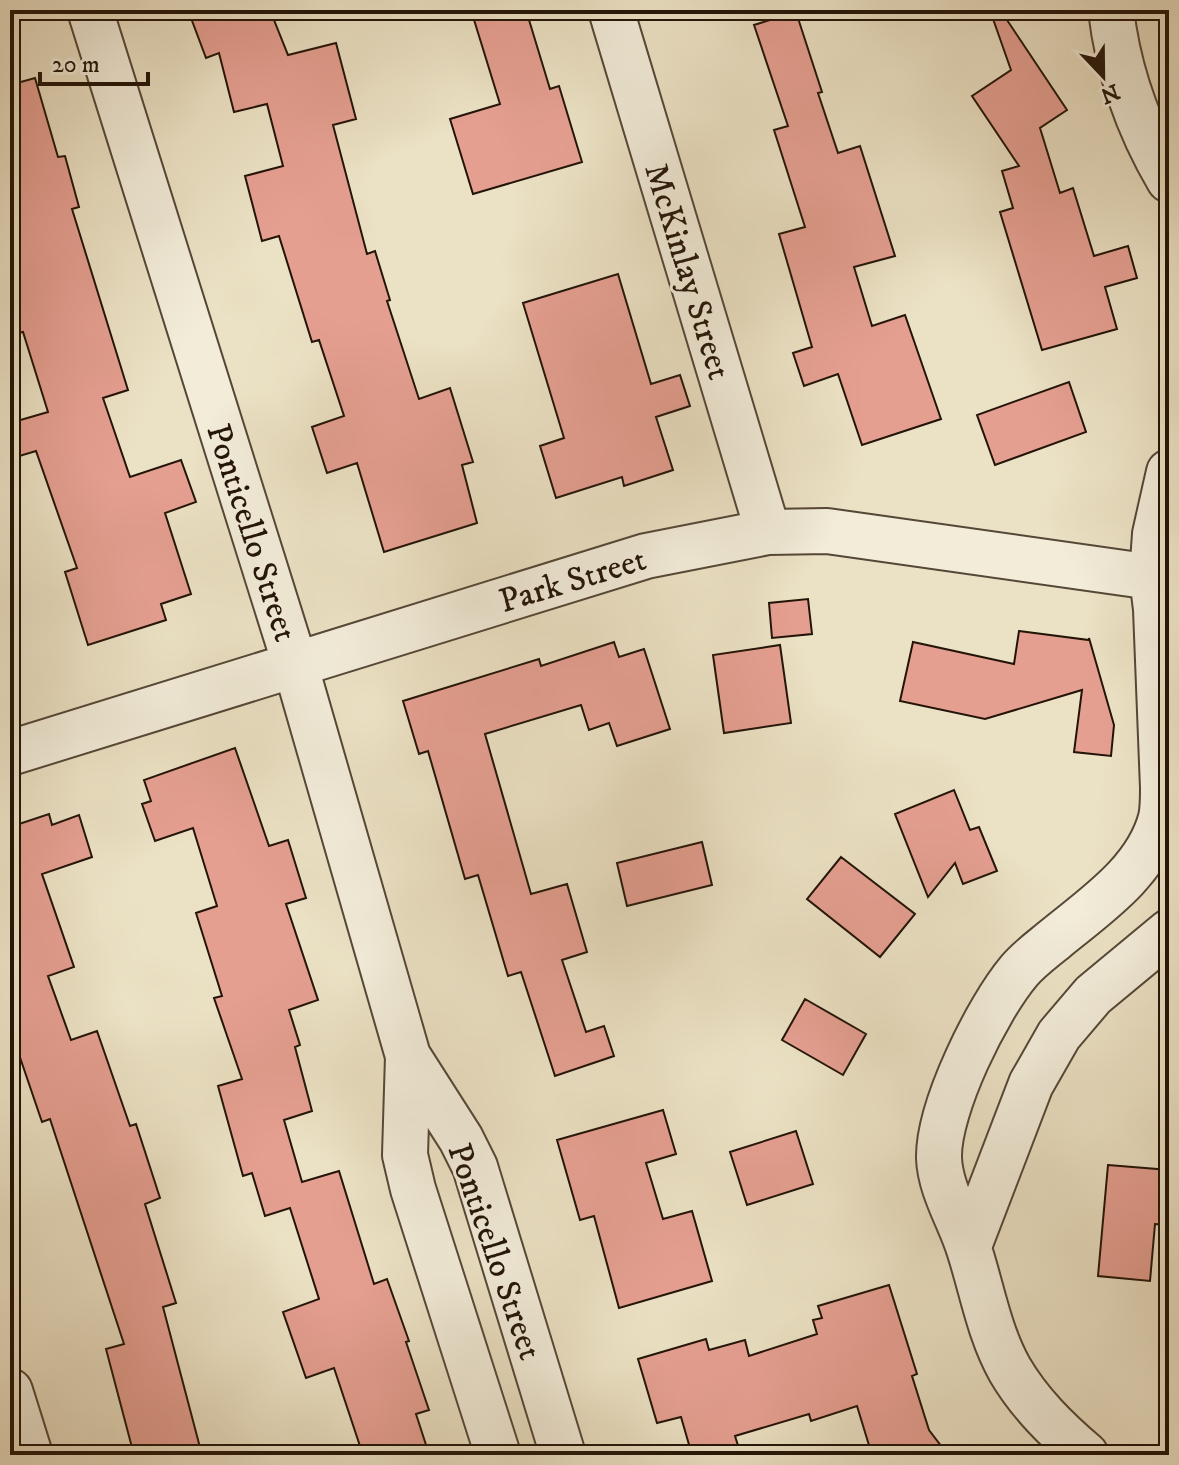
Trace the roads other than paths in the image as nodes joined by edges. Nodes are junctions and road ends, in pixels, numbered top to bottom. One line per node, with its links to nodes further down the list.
1 (90, 10): 8 (street, Ponticello Street)
2 (611, 10): 6 (street, McKinlay Street)
3 (1111, 10): 4 (street)
4 (1169, 180)
5 (1169, 472): 7 (street)
6 (768, 532): 7 (street, Park Street); 8 (street, Park Street)
7 (1159, 608): 12 (street)
8 (295, 664): 9 (street, Park Street); 11 (street, Ponticello Street)
9 (10, 753)
10 (1169, 932): 12 (street)
11 (408, 1056): 15 (street, Ponticello Street); 16 (street, Ponticello Street)
12 (969, 1246): 17 (street)
13 (10, 1391): 14 (street)
14 (30, 1455)
15 (498, 1455)
16 (563, 1455)
17 (1086, 1455)

